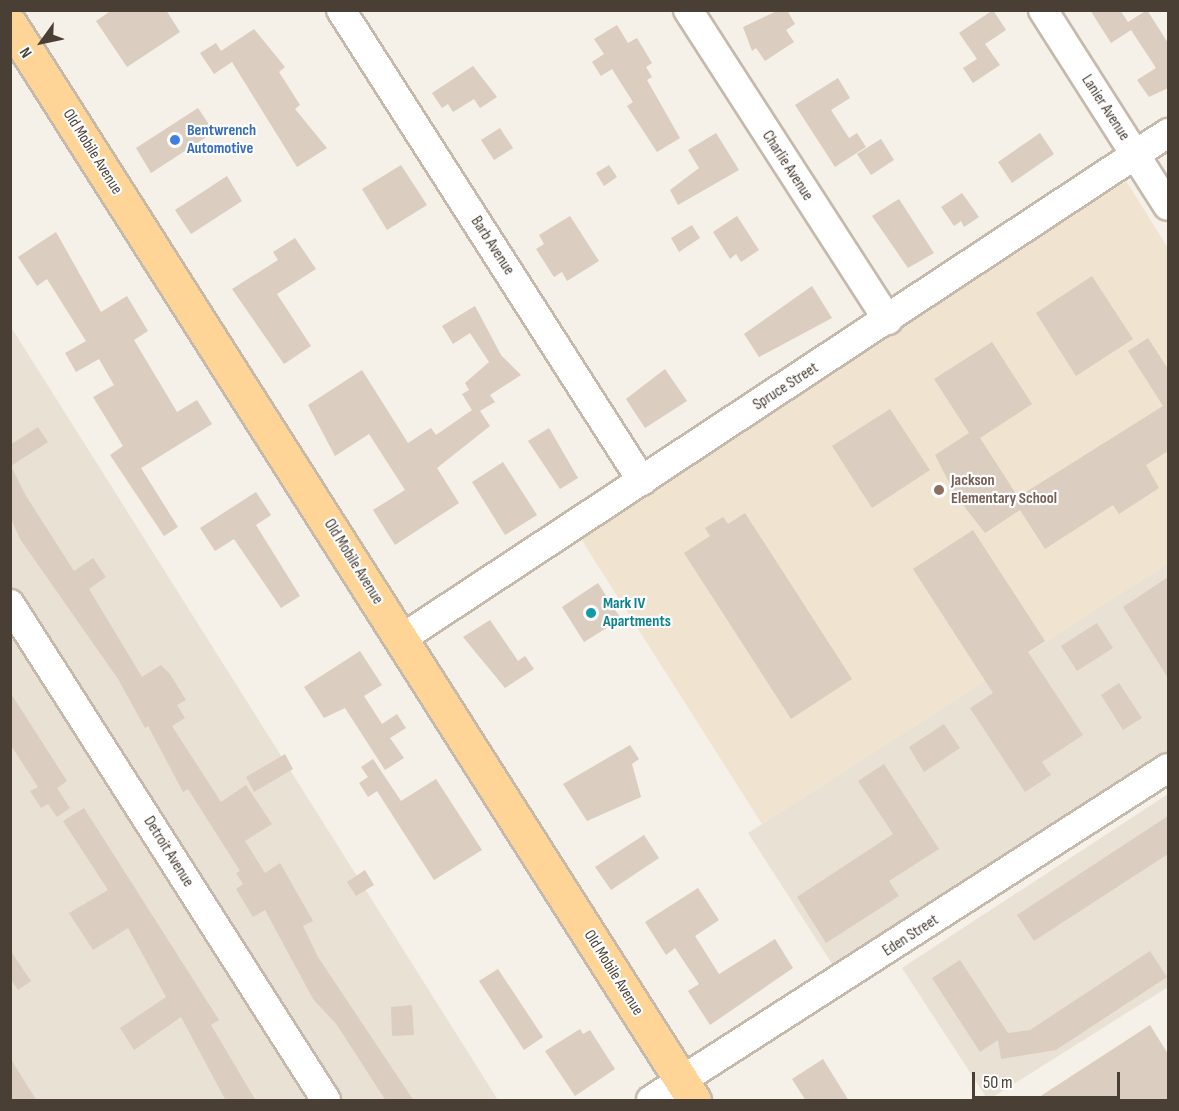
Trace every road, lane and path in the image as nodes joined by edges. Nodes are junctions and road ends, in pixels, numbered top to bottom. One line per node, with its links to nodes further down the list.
1 (341, 10): 9 (street, Barb Avenue)
2 (688, 10): 8 (street, Charlie Avenue)
3 (1043, 10): 6 (street, Lanier Avenue)
4 (10, 24): 11 (main road, Old Mobile Avenue)
5 (1168, 133): 6 (street, Spruce Street)
6 (1135, 154): 7 (street, Lanier Avenue); 8 (street, Spruce Street)
7 (1168, 206)
8 (888, 320): 9 (street, Spruce Street)
9 (642, 481): 11 (street, Spruce Street)
10 (10, 604): 14 (street, Detroit Avenue)
11 (401, 639): 13 (main road, Old Mobile Avenue)
12 (1168, 768): 13 (street, Eden Street)
13 (688, 1091): 15 (street, Eden Street)
14 (326, 1101)
15 (651, 1101)

